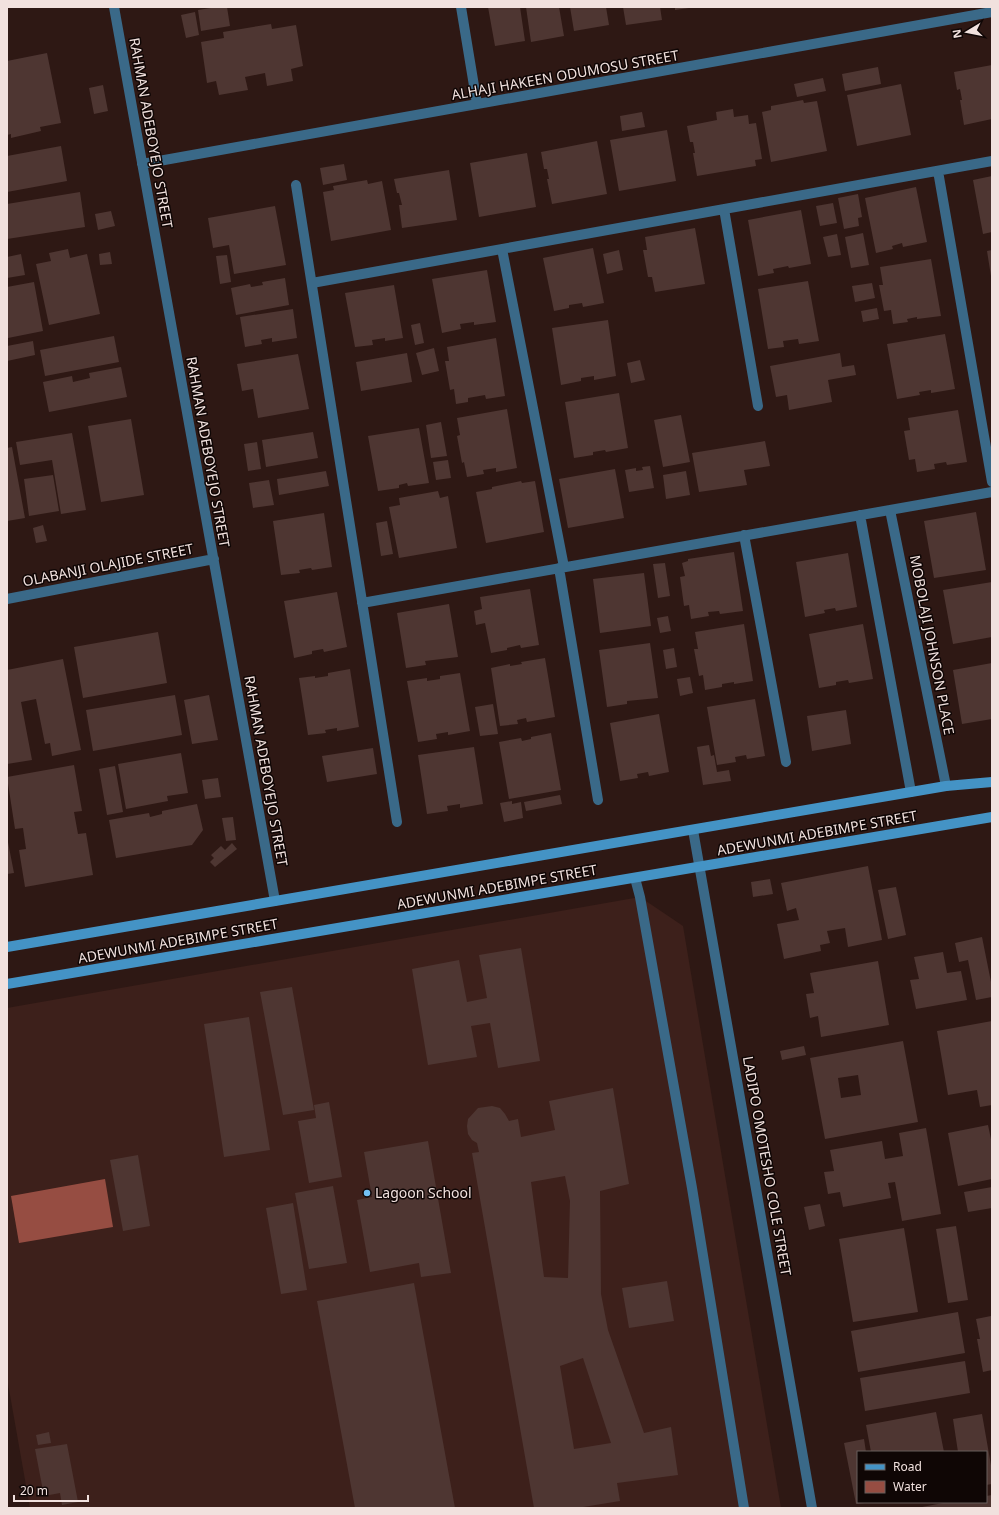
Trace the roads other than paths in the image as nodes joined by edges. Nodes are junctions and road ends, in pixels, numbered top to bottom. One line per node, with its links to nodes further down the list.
1 (114, 7): 6 (street, RAHMAN ADEBOYEJO STREET)
2 (461, 7): 4 (street)
3 (992, 12): 4 (street, ALHAJI HAKEEN ODUMOSU STREET)
4 (477, 104): 6 (street, ALHAJI HAKEEN ODUMOSU STREET)
5 (992, 161): 7 (street)
6 (142, 164): 18 (street, RAHMAN ADEBOYEJO STREET)
7 (938, 171): 9 (street); 13 (street)
8 (296, 185): 11 (street)
9 (724, 209): 10 (street); 12 (street)
10 (502, 248): 11 (street); 19 (street)
11 (312, 283): 21 (street)
12 (758, 406)
13 (992, 482)
14 (992, 492): 15 (street)
15 (890, 510): 16 (street); 24 (street, MOBOLAJI JOHNSON PLACE)
16 (860, 515): 17 (street); 25 (street)
17 (744, 535): 19 (street); 22 (street)
18 (214, 559): 20 (street, OLABANJI OLAJIDE STREET); 32 (street, RAHMAN ADEBOYEJO STREET)
19 (562, 568): 21 (street); 26 (street)
20 (7, 599)
21 (362, 603): 28 (street)
22 (786, 762)
23 (992, 782): 24 (main road, ADEWUNMI ADEBIMPE STREET)
24 (946, 786): 25 (main road, ADEWUNMI ADEBIMPE STREET)
25 (911, 792): 29 (main road, ADEWUNMI ADEBIMPE STREET)
26 (598, 800)
27 (992, 817): 30 (main road, ADEWUNMI ADEBIMPE STREET)
28 (397, 822)
29 (693, 830): 30 (street, LADIPO OMOTESHO COLE STREET); 32 (main road, ADEWUNMI ADEBIMPE STREET)
30 (700, 867): 31 (main road, ADEWUNMI ADEBIMPE STREET); 36 (street, LADIPO OMOTESHO COLE STREET)
31 (635, 878): 34 (main road, ADEWUNMI ADEBIMPE STREET); 35 (street)
32 (275, 901): 33 (main road, ADEWUNMI ADEBIMPE STREET)
33 (7, 947)
34 (7, 984)
35 (744, 1508)
36 (812, 1508)

